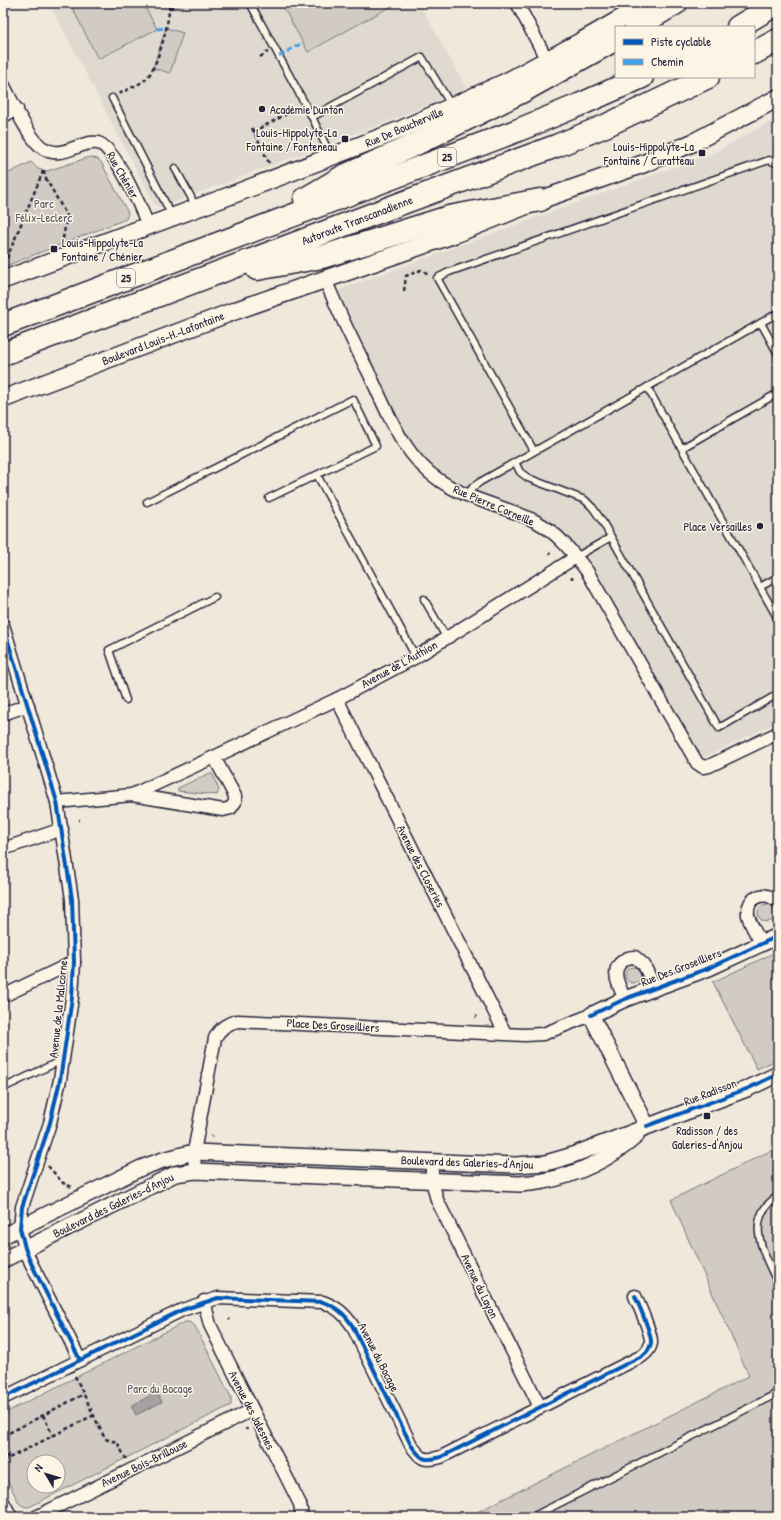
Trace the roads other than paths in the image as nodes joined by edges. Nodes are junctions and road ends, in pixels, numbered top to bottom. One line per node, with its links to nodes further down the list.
1 (250, 3): 20 (lane)
2 (518, 3): 11 (street)
3 (648, 3): 11 (main road, Rue De Boucherville)
4 (676, 3): 6 (highway)
5 (778, 4): 7 (highway)
6 (638, 26)
7 (740, 26)
8 (615, 40): 28 (highway)
9 (778, 40): 10 (highway)
10 (755, 52)
11 (547, 60): 17 (main road, Rue De Boucherville)
12 (640, 78): 28 (highway, 25)
13 (706, 78): 29 (highway, Autoroute Transcanadienne / 25)
14 (3, 84): 18 (street, Rue Chénier)
15 (112, 98): 26 (lane)
16 (777, 101): 24 (main road)
17 (452, 107): 20 (lane); 21 (main road, Rue De Boucherville)
18 (17, 109): 19 (street); 27 (street, Rue Chénier)
19 (3, 116)
20 (312, 117): 21 (lane)
21 (331, 157): 25 (main road, Rue De Boucherville)
22 (778, 164): 41 (lane)
23 (175, 168): 25 (lane)
24 (540, 200): 29 (highway); 30 (main road)
25 (196, 208): 26 (main road, Rue De Boucherville)
26 (172, 217): 27 (main road, Rue De Boucherville)
27 (148, 225): 31 (main road)
28 (249, 232): 34 (highway, 25)
29 (203, 279): 35 (highway, Autoroute Transcanadienne / 25)
30 (325, 279): 39 (main road, Boulevard Louis-H.-Lafontaine); 44 (street, Rue Pierre Corneille)
31 (3, 280)
32 (778, 313): 33 (lane)
33 (761, 323): 36 (lane); 37 (lane)
34 (3, 325)
35 (3, 354)
36 (778, 354)
37 (647, 387): 40 (lane); 41 (lane)
38 (778, 394): 40 (lane)
39 (3, 399)
40 (682, 448): 50 (lane)
41 (534, 451): 42 (lane)
42 (515, 462): 44 (lane); 47 (lane)
43 (317, 475): 45 (lane); 46 (lane); 56 (lane)
44 (467, 495): 48 (street, Rue Pierre Corneille)
45 (269, 498)
46 (147, 502)
47 (611, 537): 48 (lane); 57 (lane)
48 (576, 557): 55 (street, Avenue de L'Authion); 62 (street, Rue Pierre Corneille)
49 (778, 577): 50 (lane)
50 (760, 587): 53 (lane)
51 (215, 597): 59 (lane)
52 (424, 599): 55 (lane)
53 (778, 619)
54 (3, 625): 60 (street, Avenue de la Malicorne)
55 (446, 637): 56 (street, Avenue de L'Authion)
56 (416, 657): 58 (street, Avenue de L'Authion)
57 (778, 694)
58 (336, 698): 63 (street, Avenue de L'Authion); 76 (street, Avenue des Closeries)
59 (126, 700)
60 (28, 705): 61 (street); 65 (street, Avenue de la Malicorne)
61 (3, 714)
62 (778, 733)
63 (214, 757): 64 (street, Avenue de L'Authion); 64 (street, Avenue de L'Authion)
64 (132, 795): 65 (street, Avenue de L'Authion)
65 (57, 802): 66 (street, Avenue de la Malicorne)
66 (62, 829): 67 (street); 71 (street, Avenue de la Malicorne)
67 (3, 849)
68 (778, 902): 70 (street)
69 (778, 936): 70 (street, Rue Des Groseilliers)
70 (762, 944): 72 (street, Rue Des Groseilliers)
71 (74, 962): 73 (street); 77 (street, Avenue de la Malicorne)
72 (655, 988): 74 (street, Rue Des Groseilliers); 74 (street, Rue Des Groseilliers)
73 (3, 996)
74 (625, 999): 75 (street, Rue Des Groseilliers)
75 (590, 1015): 76 (street, Place Des Groseilliers); 80 (street)
76 (505, 1033): 81 (street, Place Des Groseilliers)
77 (64, 1059): 79 (lane); 86 (street, Avenue de la Malicorne)
78 (778, 1074): 80 (street, Rue Radisson)
79 (3, 1088)
80 (647, 1126): 82 (street, Boulevard des Galeries-d'Anjou); 84 (street, Boulevard des Galeries-d'Anjou)
81 (194, 1152): 82 (street, Boulevard des Galeries-d'Anjou); 83 (street, Place Des Groseilliers); 86 (street, Boulevard des Galeries-d'Anjou)
82 (432, 1161): 84 (street, Avenue du Layon)
83 (195, 1171): 84 (street, Boulevard des Galeries-d'Anjou); 88 (street, Boulevard des Galeries-d'Anjou)
84 (432, 1180): 96 (street, Avenue du Layon)
85 (778, 1196): 90 (lane)
86 (20, 1228): 87 (street, Boulevard des Galeries-d'Anjou); 88 (street, Avenue de la Malicorne)
87 (3, 1236)
88 (25, 1248): 89 (street, Boulevard des Galeries-d'Anjou); 93 (street, Avenue de la Malicorne)
89 (3, 1260)
90 (778, 1284)
91 (635, 1296): 96 (street, Avenue du Bocage)
92 (204, 1301): 93 (street, Avenue du Bocage); 96 (street, Avenue du Bocage); 97 (street, Avenue des Jalesnes)
93 (80, 1360): 95 (street, Avenue du Bocage)
94 (778, 1393): 102 (lane)
95 (3, 1398)
96 (540, 1407)
97 (252, 1410): 100 (street, Avenue Bois-Brillouse); 101 (street, Avenue des Jalesnes)
98 (3, 1502): 99 (street)
99 (11, 1517)
100 (36, 1517)
101 (302, 1517)
102 (532, 1517)

